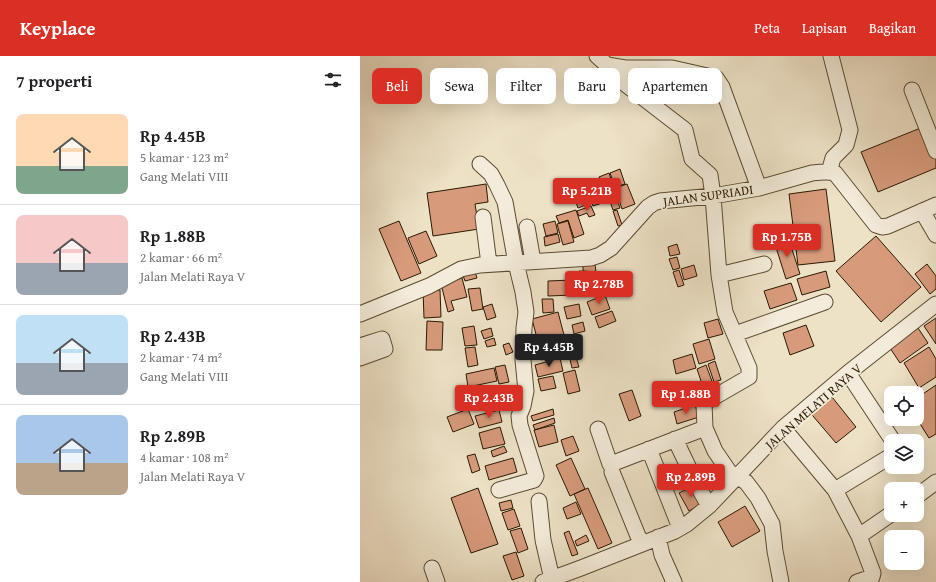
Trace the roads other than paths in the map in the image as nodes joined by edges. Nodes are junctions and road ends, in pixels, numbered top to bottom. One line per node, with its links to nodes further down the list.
1 (831, 56): 6 (street)
2 (602, 61): 7 (street); 8 (street)
3 (912, 90): 4 (street)
4 (936, 151)
5 (480, 164): 15 (street)
6 (829, 172): 7 (street, JALAN SUPRIADI); 10 (street)
7 (759, 188): 8 (street, JALAN SUPRIADI)
8 (713, 196): 14 (street, JALAN SUPRIADI); 18 (street)
9 (936, 205): 10 (street)
10 (922, 211): 13 (street)
11 (483, 217): 16 (street)
12 (527, 227): 14 (street)
13 (936, 235)
14 (533, 262): 15 (street, JALAN SUPRIADI)
15 (516, 263): 16 (street, JALAN SUPRIADI); 36 (street)
16 (489, 264): 21 (street, JALAN SUPRIADI)
17 (764, 264): 18 (street)
18 (719, 275): 22 (street)
19 (825, 302): 22 (street)
20 (936, 304): 25 (street, JALAN MELATI RAYA V)
21 (360, 314)
22 (734, 334): 26 (street)
23 (360, 346): 24 (street)
24 (360, 358)
25 (848, 373): 27 (street, JALAN MELATI RAYA V); 29 (street)
26 (705, 428): 30 (street); 34 (street)
27 (783, 428): 34 (street, JALAN MELATI RAYA V); 37 (street)
28 (598, 429): 31 (street)
29 (888, 434)
30 (675, 439): 31 (street); 40 (street)
31 (649, 449): 42 (street)
32 (884, 460): 37 (street)
33 (612, 472): 45 (street)
34 (737, 476): 40 (street, JALAN MELATI RAYA V); 48 (street)
35 (936, 482): 38 (street)
36 (499, 490)
37 (835, 490): 43 (street)
38 (924, 491)
39 (539, 501): 46 (street)
40 (709, 506): 42 (street, JALAN MELATI RAYA V)
41 (884, 519): 43 (street)
42 (680, 528): 44 (street, JALAN MELATI RAYA V)
43 (859, 536): 49 (street)
44 (658, 537): 45 (street, JALAN MELATI RAYA V); 47 (street)
45 (642, 543): 46 (street, JALAN MELATI RAYA V)
46 (548, 580)
47 (674, 582)
48 (781, 582)
49 (857, 582)

